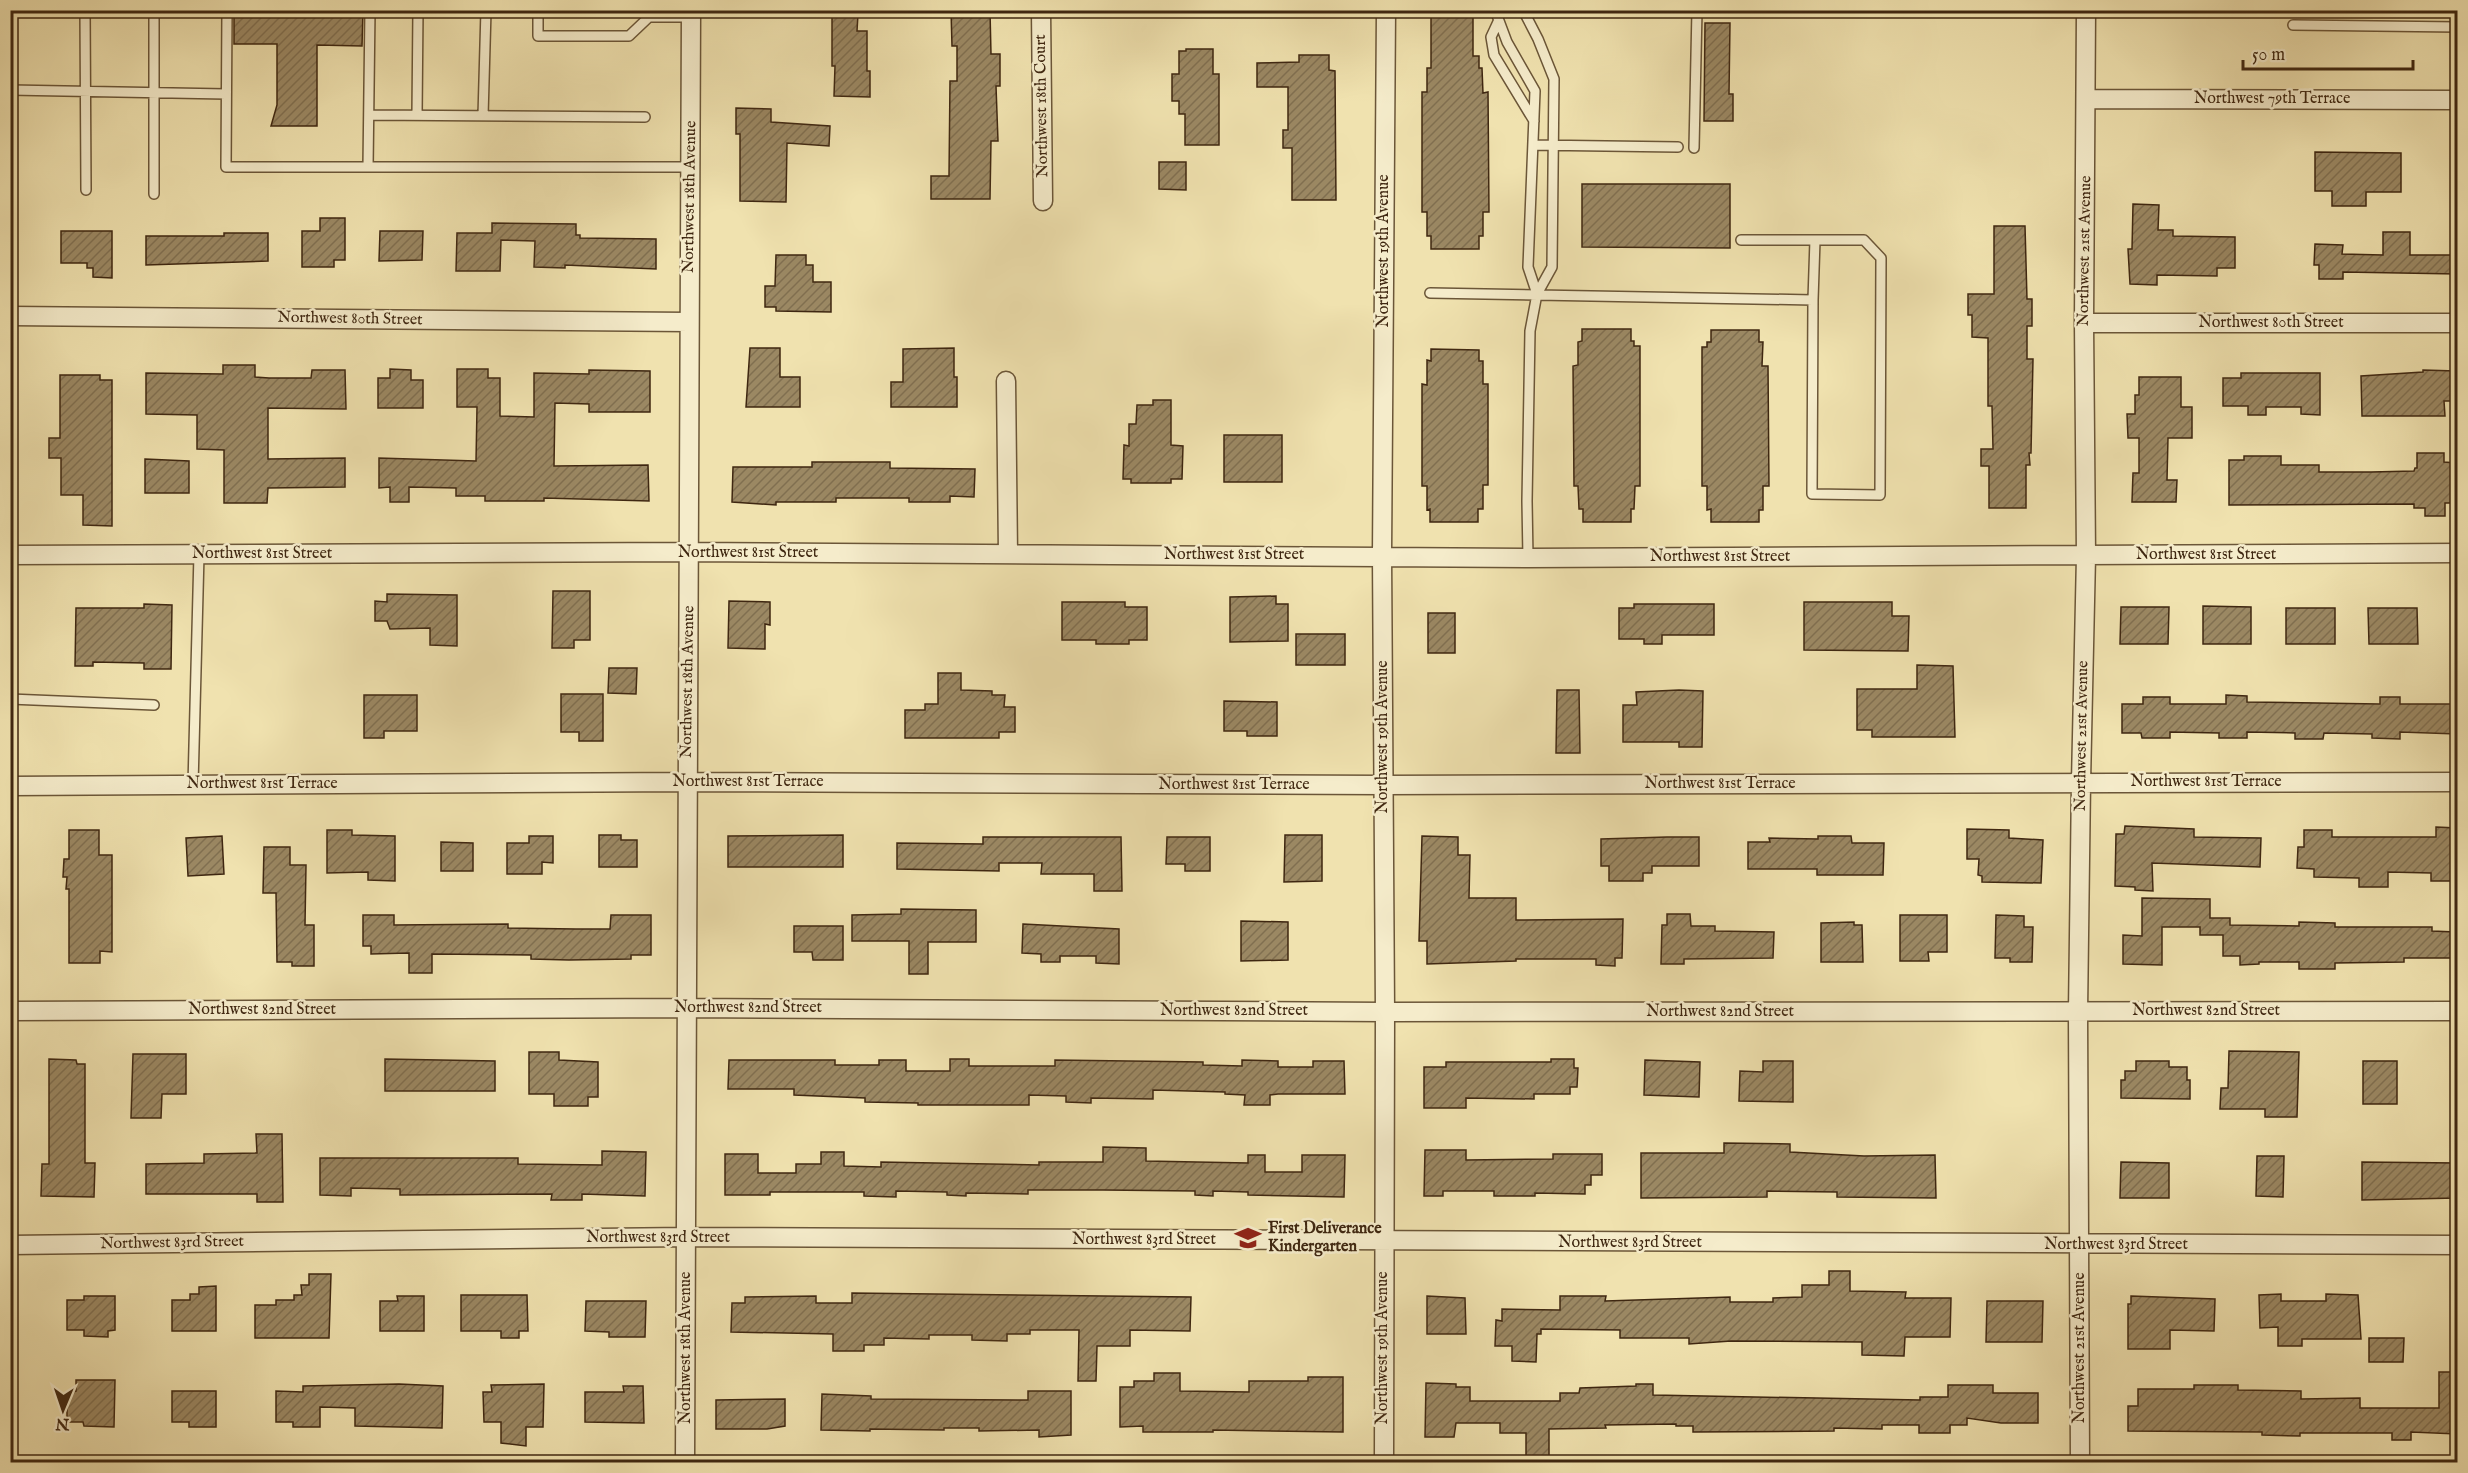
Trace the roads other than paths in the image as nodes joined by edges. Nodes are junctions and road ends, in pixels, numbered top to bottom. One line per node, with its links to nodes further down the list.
1 (85, 10): 20 (lane)
2 (154, 10): 21 (lane)
3 (227, 10): 22 (lane)
4 (370, 10): 25 (lane)
5 (417, 10): 26 (lane)
6 (486, 10): 27 (lane)
7 (538, 10): 14 (lane)
8 (1041, 10): 38 (street, Northwest 18th Court)
9 (1386, 10): 54 (street, Northwest 19th Avenue)
10 (1495, 10): 16 (lane)
11 (1523, 10): 31 (lane)
12 (1697, 10): 33 (lane)
13 (2086, 10): 23 (street, Northwest 21st Avenue)
14 (649, 14): 15 (lane)
15 (691, 14): 35 (street, Northwest 18th Avenue)
16 (1498, 22): 29 (lane); 29 (lane)
17 (2293, 26): 18 (lane)
18 (2457, 27)
19 (10, 90): 20 (lane)
20 (85, 91): 21 (lane); 36 (lane)
21 (155, 92): 22 (lane); 37 (lane)
22 (226, 94): 34 (lane)
23 (2086, 99): 24 (street, Northwest 79th Terrace); 46 (street, Northwest 21st Avenue)
24 (2457, 100)
25 (369, 115): 26 (lane); 34 (lane)
26 (417, 115): 27 (lane)
27 (483, 116): 28 (lane)
28 (645, 117)
29 (1534, 122): 30 (lane)
30 (1533, 145): 31 (lane); 42 (lane)
31 (1554, 146): 32 (lane); 42 (lane)
32 (1678, 147)
33 (1694, 148)
34 (368, 167): 35 (lane)
35 (690, 167): 45 (street, Northwest 18th Avenue)
36 (86, 190)
37 (154, 194)
38 (1043, 201)
39 (1741, 240): 40 (lane)
40 (1815, 240): 43 (lane); 43 (lane)
41 (1430, 293): 42 (lane)
42 (1538, 294): 43 (lane); 56 (lane)
43 (1813, 300)
44 (10, 316): 45 (street, Northwest 80th Street)
45 (689, 322): 49 (street, Northwest 18th Avenue)
46 (2084, 322): 47 (street, Northwest 80th Street); 55 (street, Northwest 21st Avenue)
47 (2457, 323)
48 (1006, 381): 52 (street)
49 (690, 552): 51 (street, Northwest 81st Street); 52 (street, Northwest 81st Street); 59 (street, Northwest 18th Avenue)
50 (2457, 553): 55 (street, Northwest 81st Street)
51 (199, 554): 53 (street, Northwest 81st Street); 62 (lane)
52 (1008, 554): 54 (street, Northwest 81st Street)
53 (10, 555)
54 (1382, 555): 56 (street, Northwest 81st Street); 64 (street, Northwest 19th Avenue)
55 (2086, 556): 56 (street, Northwest 81st Street); 60 (street, Northwest 21st Avenue)
56 (1528, 558)
57 (10, 699): 58 (lane)
58 (154, 705)
59 (687, 782): 62 (street, Northwest 81st Terrace); 64 (street, Northwest 81st Terrace); 65 (street, Northwest 18th Avenue)
60 (2080, 782): 61 (street, Northwest 81st Terrace); 64 (street, Northwest 81st Terrace); 69 (street, Northwest 21st Avenue)
61 (2457, 782)
62 (194, 785): 63 (street, Northwest 81st Terrace)
63 (10, 786)
64 (1384, 786): 68 (street, Northwest 19th Avenue)
65 (687, 1008): 66 (street, Northwest 82nd Street); 68 (street, Northwest 82nd Street); 70 (street, Northwest 18th Avenue)
66 (10, 1011)
67 (2457, 1011): 69 (street, Northwest 82nd Street)
68 (1385, 1012): 69 (street, Northwest 82nd Street); 71 (street, Northwest 19th Avenue)
69 (2078, 1012): 73 (street, Northwest 21st Avenue)
70 (687, 1237): 71 (street, Northwest 83rd Street); 72 (street, Northwest 83rd Street); 75 (street, Northwest 18th Avenue)
71 (1383, 1242): 73 (street, Northwest 83rd Street); 76 (street, Northwest 19th Avenue)
72 (10, 1245)
73 (2079, 1245): 74 (street, Northwest 83rd Street); 77 (street, Northwest 21st Avenue)
74 (2457, 1245)
75 (685, 1462)
76 (1384, 1462)
77 (2080, 1462)

